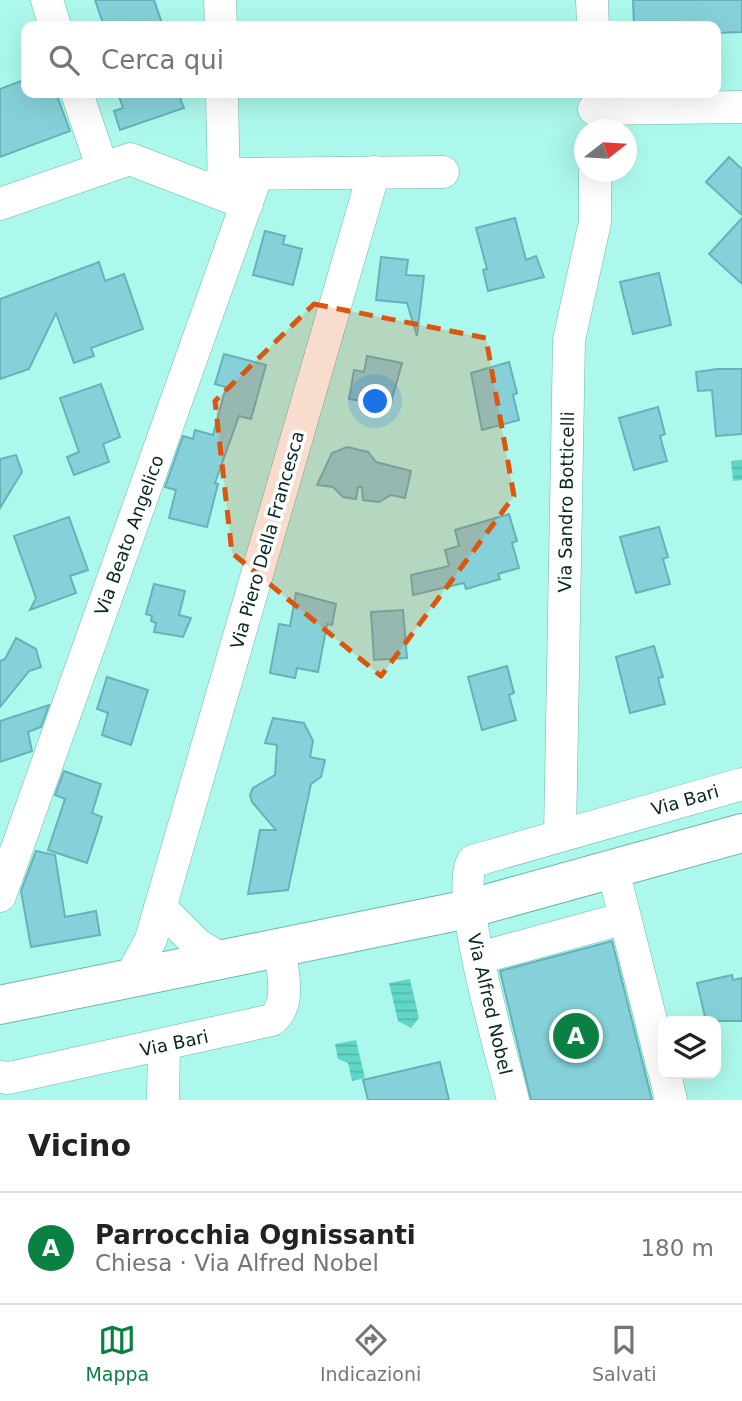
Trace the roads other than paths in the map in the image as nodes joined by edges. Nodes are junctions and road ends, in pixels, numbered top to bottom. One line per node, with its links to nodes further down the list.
1 (47, 0): 4 (street)
2 (220, 0): 5 (street)
3 (592, 0): 6 (street)
4 (53, 21)
5 (221, 21)
6 (593, 21)
7 (79, 98): 11 (street)
8 (222, 98): 15 (street)
9 (742, 107): 10 (street)
10 (594, 110)
11 (102, 167): 15 (street); 16 (street)
12 (374, 172): 13 (street); 15 (street, Via Beato Angelico); 22 (street, Via Piero Della Francesca)
13 (443, 172)
14 (595, 182): 19 (street, Via Sandro Botticelli)
15 (231, 191): 21 (street, Via Beato Angelico)
16 (0, 204)
17 (742, 785): 19 (street, Via Bari)
18 (742, 833): 20 (main road)
19 (559, 835): 23 (street, Via Bari)
20 (613, 870): 23 (main road); 24 (street)
21 (0, 896)
22 (160, 907): 27 (street); 28 (street, Via Piero Della Francesca)
23 (468, 909): 25 (main road); 26 (street, Via Alfred Nobel)
24 (625, 918): 26 (street); 31 (street)
25 (280, 949): 27 (main road); 30 (street, Via Bari)
26 (479, 958): 35 (street, Via Alfred Nobel)
27 (222, 959): 28 (main road)
28 (130, 978): 29 (main road)
29 (0, 1005)
30 (164, 1045): 32 (street, Via Bari); 34 (street)
31 (658, 1048)
32 (0, 1077)
33 (666, 1079): 36 (street)
34 (163, 1100)
35 (513, 1100)
36 (671, 1100)

